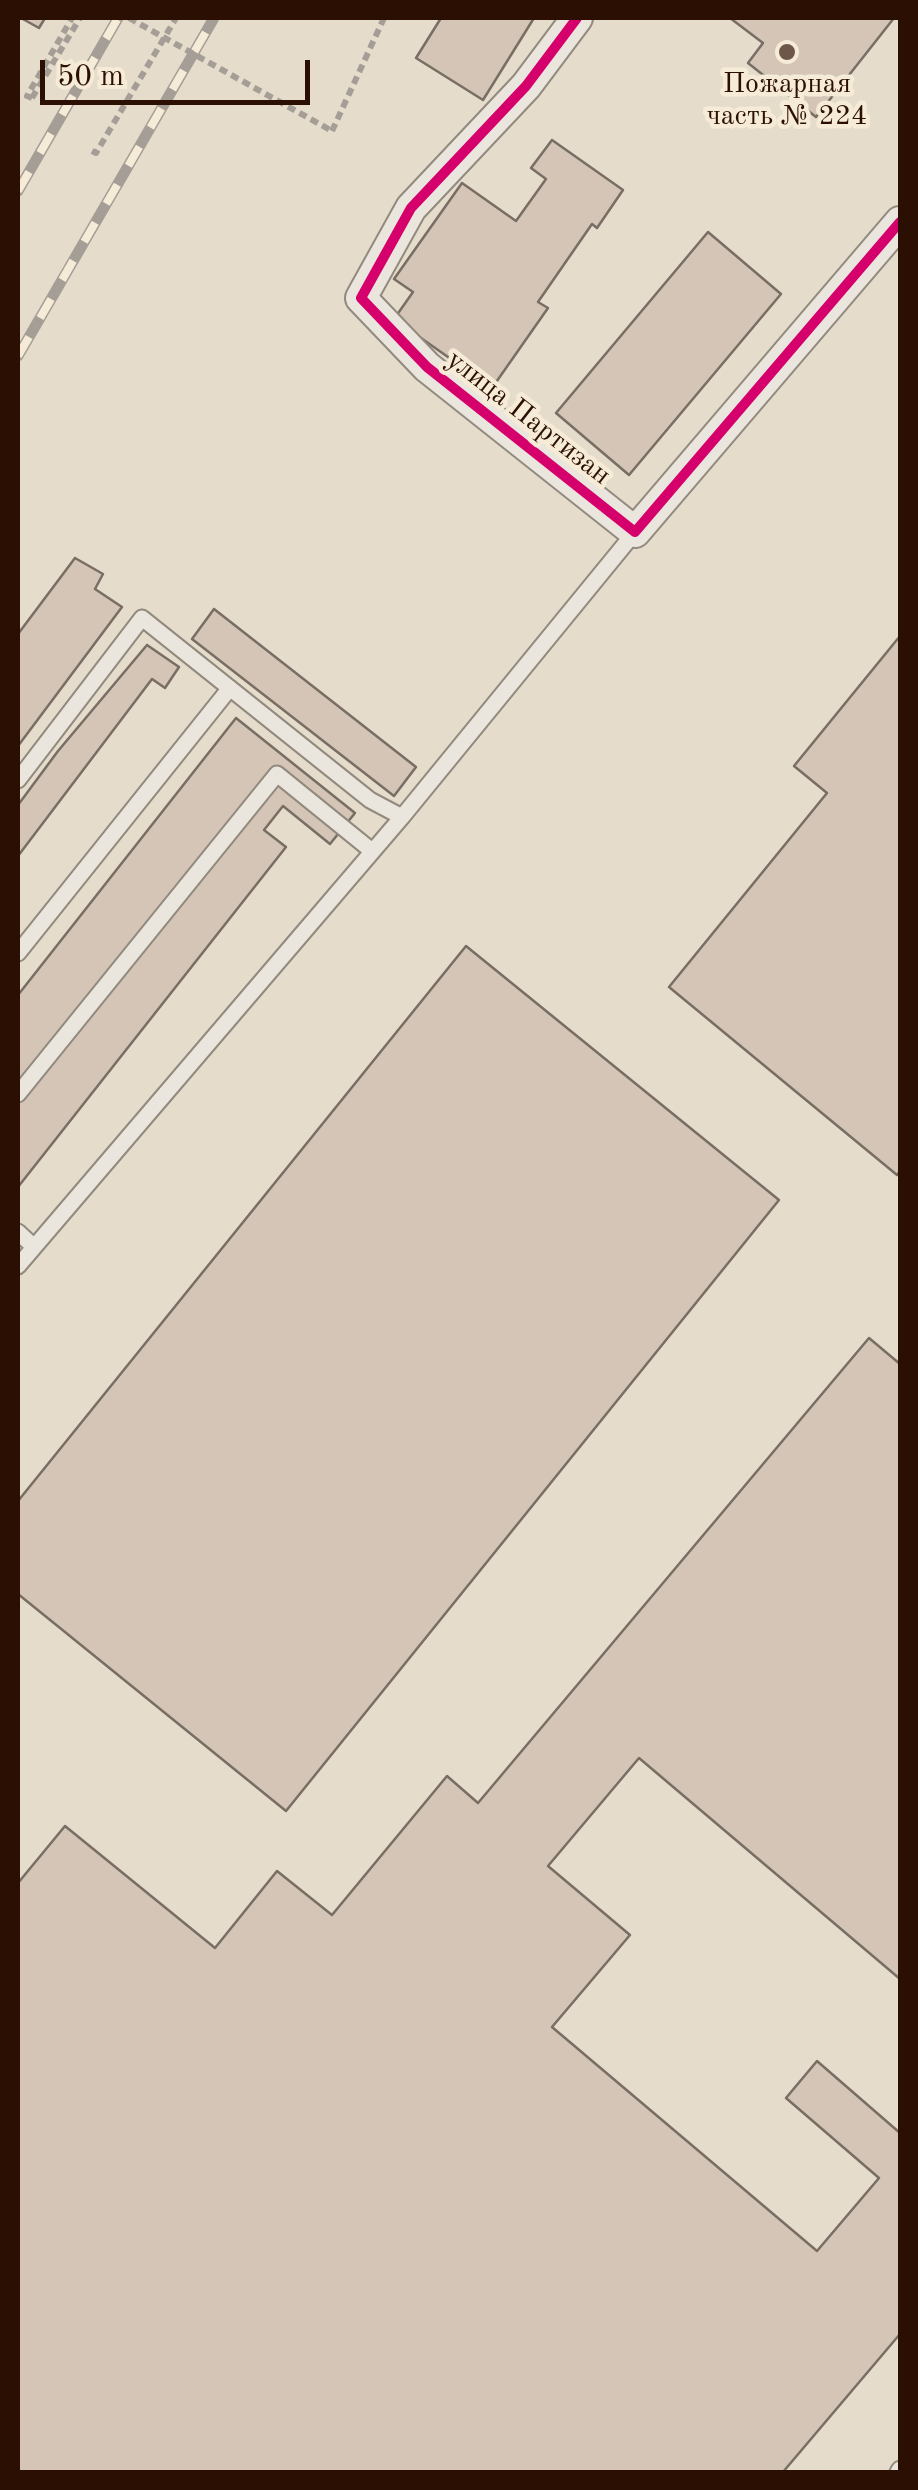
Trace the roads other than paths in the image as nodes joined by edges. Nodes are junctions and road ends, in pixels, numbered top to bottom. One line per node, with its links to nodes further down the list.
1 (577, 18): 3 (street, улица Партизан)
2 (900, 222): 3 (street)
3 (635, 532): 6 (lane)
4 (230, 688): 5 (lane); 6 (lane); 8 (lane)
5 (18, 780)
6 (402, 817): 7 (lane)
7 (372, 851): 9 (lane); 11 (lane)
8 (18, 953)
9 (18, 1094)
10 (18, 1232): 11 (lane)
11 (34, 1248): 12 (lane)
12 (18, 1266)

